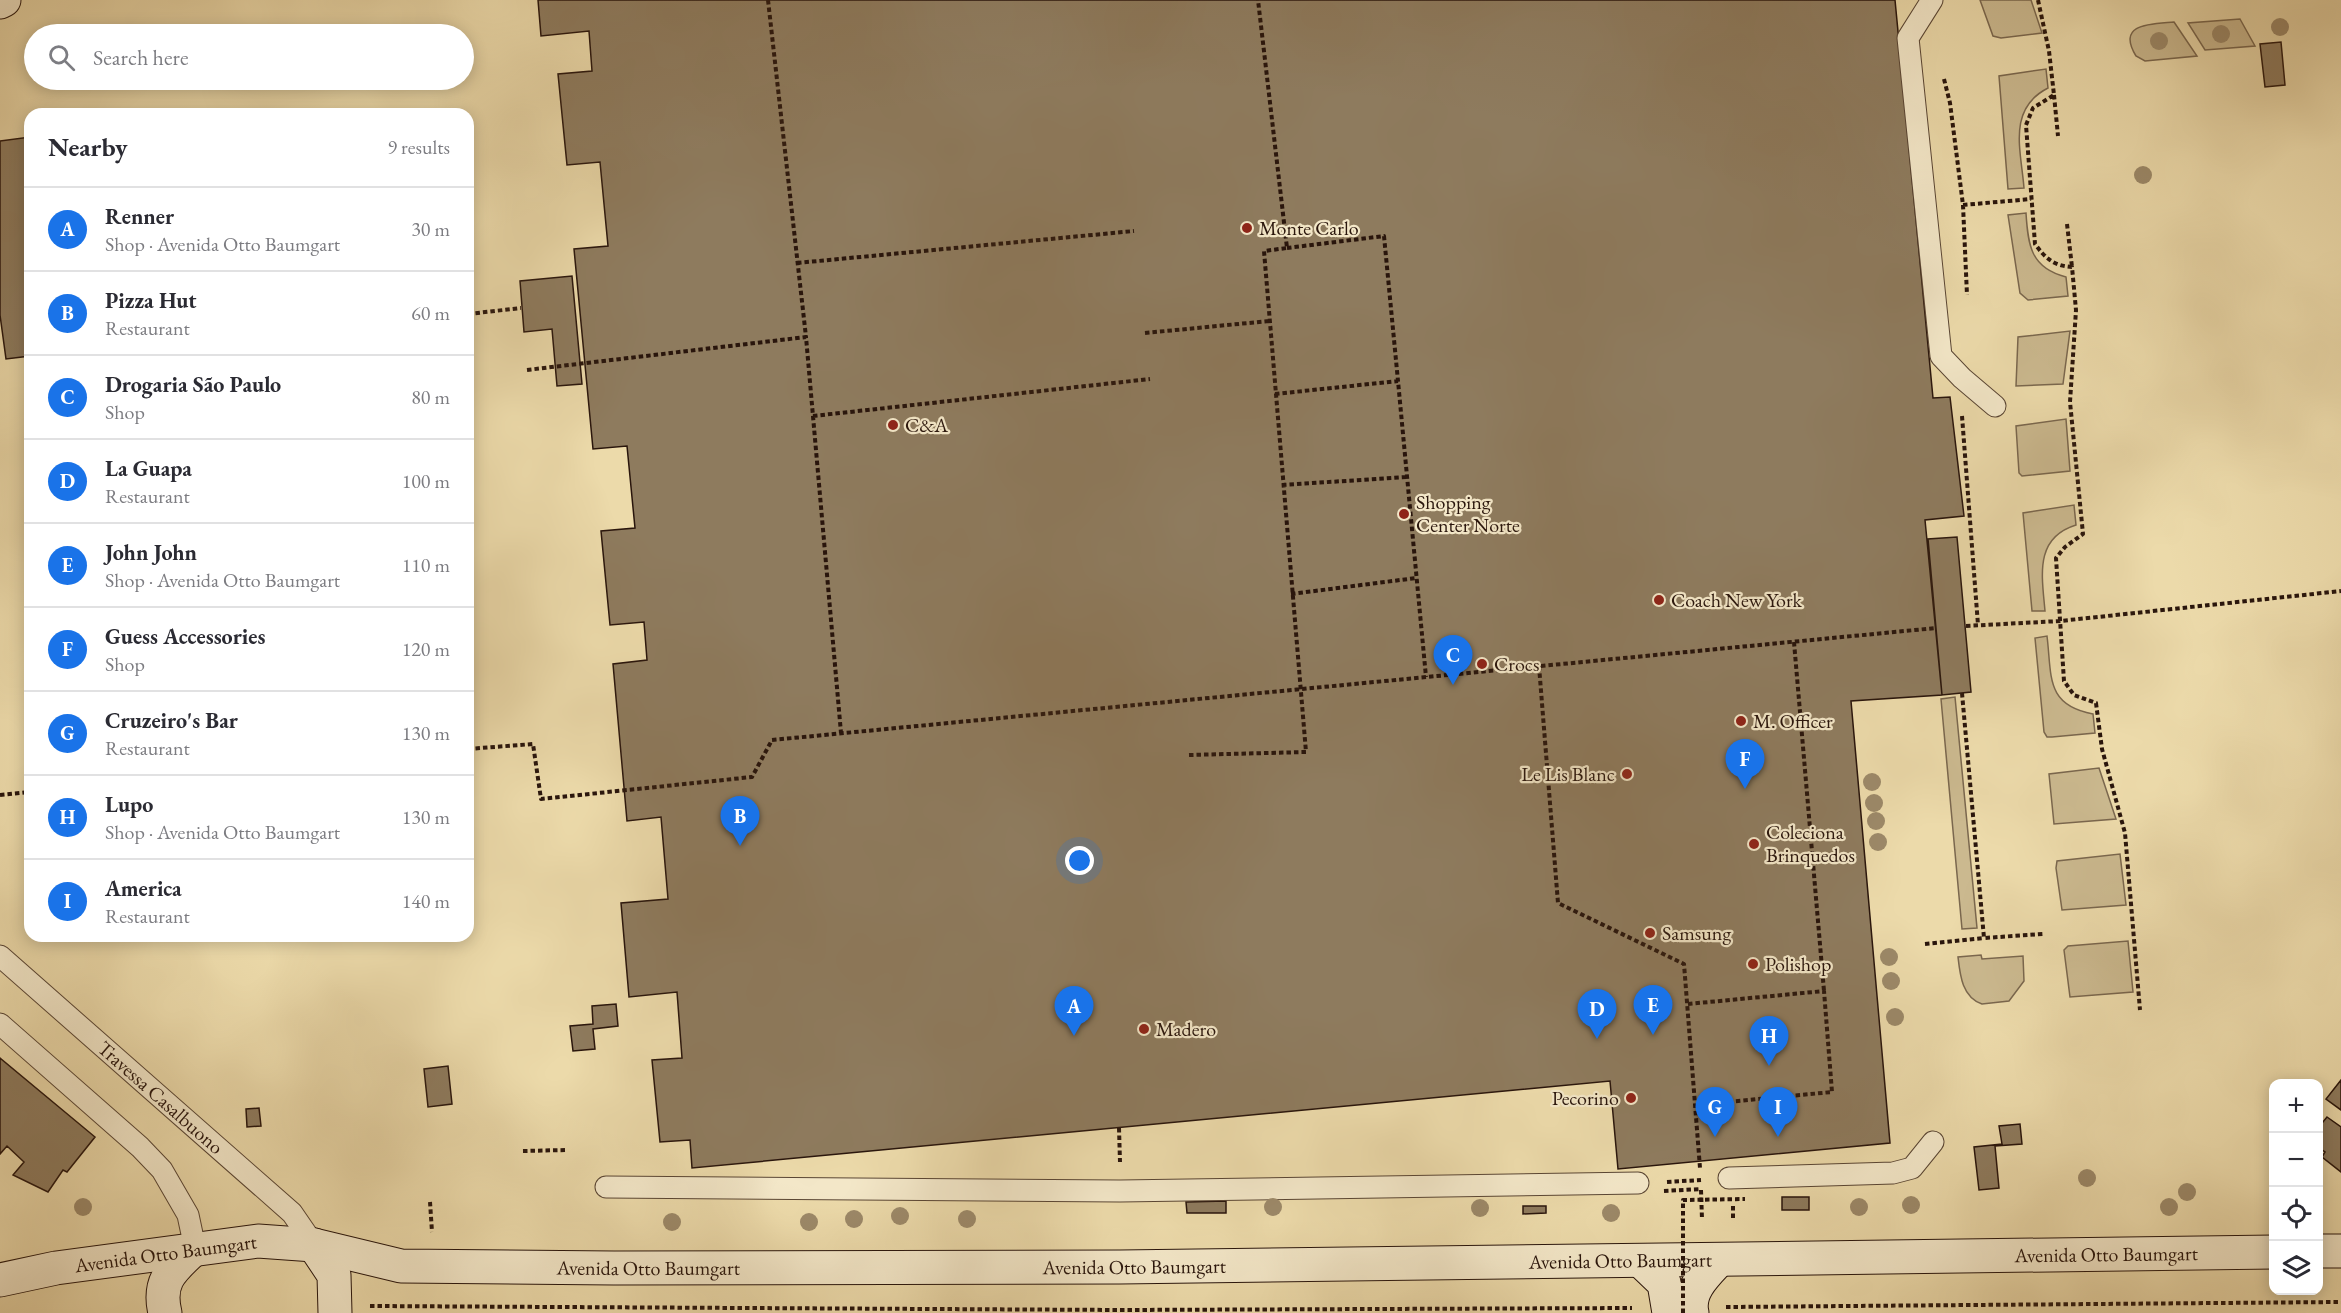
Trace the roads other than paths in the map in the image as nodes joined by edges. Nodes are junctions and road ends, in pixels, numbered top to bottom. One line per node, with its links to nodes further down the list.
1 (4, 0): 3 (main road)
2 (1932, 0): 4 (lane)
3 (0, 2)
4 (1995, 406)
5 (0, 956): 11 (lane, Travessa Casalbuono)
6 (0, 1024): 12 (lane)
7 (1933, 1142): 8 (lane)
8 (1729, 1178)
9 (1638, 1183): 10 (lane)
10 (606, 1187)
11 (314, 1245): 12 (main road, Avenida Otto Baumgart); 17 (main road, Avenida Otto Baumgart); 19 (main road)
12 (195, 1248): 18 (main road, Avenida Otto Baumgart); 21 (main road)
13 (2323, 1251): 14 (main road)
14 (2341, 1251)
15 (2269, 1252): 16 (main road, Avenida Otto Baumgart)
16 (1719, 1260): 17 (main road, Avenida Otto Baumgart); 20 (main road)
17 (1641, 1261): 20 (main road)
18 (0, 1280)
19 (336, 1310)
20 (1681, 1311)
21 (165, 1313)

